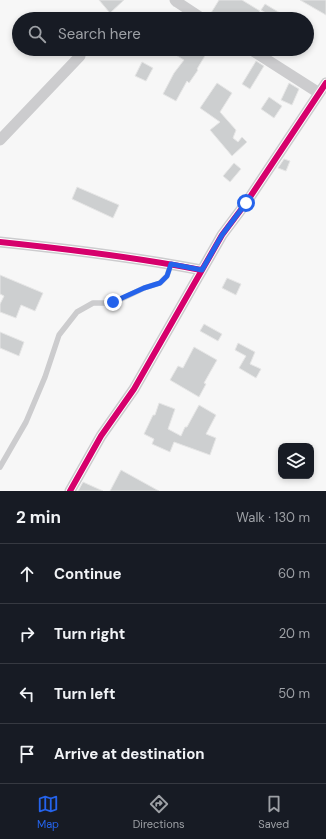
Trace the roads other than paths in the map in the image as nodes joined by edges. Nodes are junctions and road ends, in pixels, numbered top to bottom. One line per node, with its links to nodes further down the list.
1 (175, 0): 2 (street)
2 (192, 12)
3 (80, 56): 7 (street)
4 (261, 56): 6 (street)
5 (326, 83): 6 (street)
6 (319, 93): 10 (street)
7 (0, 140)
8 (0, 242): 9 (street)
9 (171, 264): 10 (street); 11 (lane)
10 (202, 270): 12 (street)
11 (0, 467)
12 (70, 491)

